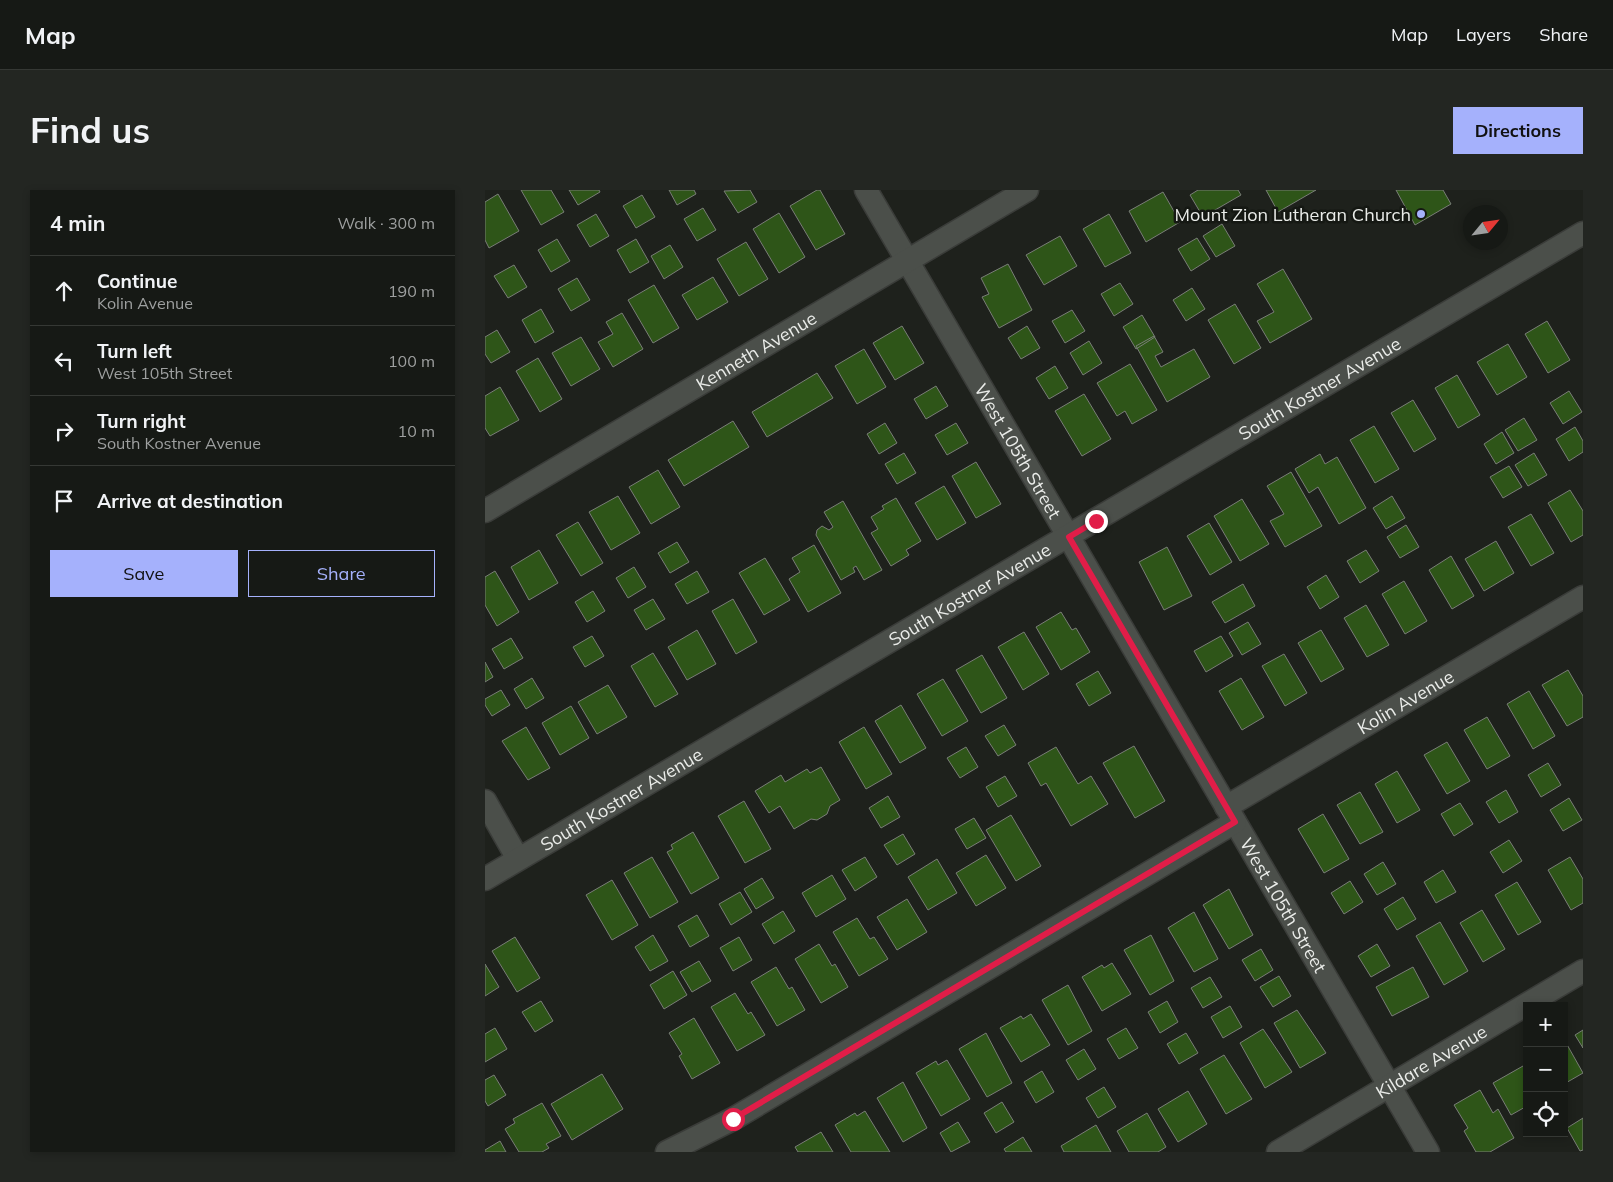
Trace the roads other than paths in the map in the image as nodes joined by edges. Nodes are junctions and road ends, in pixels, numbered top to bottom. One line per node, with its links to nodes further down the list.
1 (866, 190): 4 (street, West 105th Street)
2 (1027, 190): 4 (street, Kenneth Avenue)
3 (1583, 233): 6 (street, South Kostner Avenue)
4 (907, 261): 5 (street, Kenneth Avenue); 6 (street, West 105th Street)
5 (485, 511)
6 (1069, 537): 9 (street, West 105th Street); 10 (street, South Kostner Avenue)
7 (1583, 597): 9 (street, Kolin Avenue)
8 (485, 802): 10 (street)
9 (1231, 815): 13 (street, West 105th Street); 14 (street, Kolin Avenue)
10 (518, 859): 11 (street, South Kostner Avenue)
11 (485, 879)
12 (1583, 971): 13 (street, Kildare Avenue)
13 (1389, 1086): 15 (street, Kildare Avenue); 16 (street, West 105th Street)
14 (667, 1152)
15 (1278, 1152)
16 (1428, 1152)

